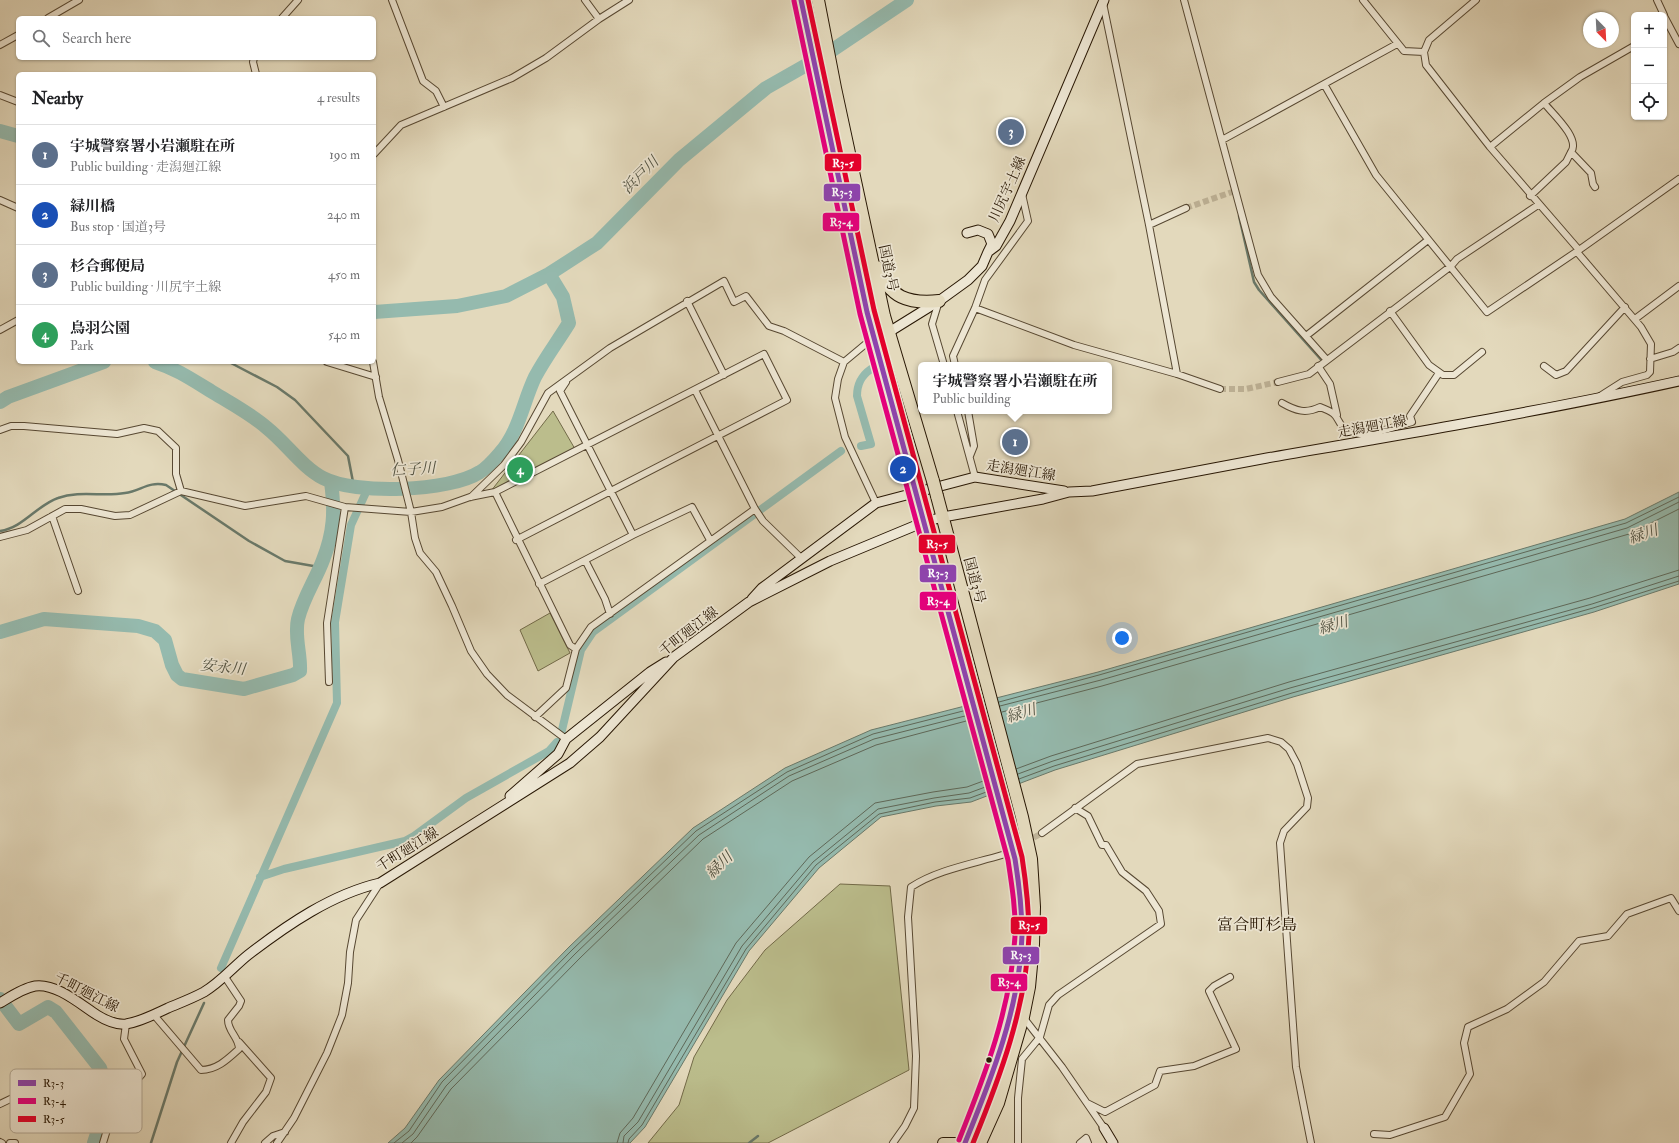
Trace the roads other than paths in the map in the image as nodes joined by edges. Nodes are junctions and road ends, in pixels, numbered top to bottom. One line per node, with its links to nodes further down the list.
1 (79, 0): 14 (street)
2 (298, 0): 15 (street)
3 (392, 0): 30 (street)
4 (586, 0): 16 (street)
5 (629, 0): 16 (street)
6 (801, 0): 61 (highway)
7 (818, 0): 46 (highway, 国道3号)
8 (1184, 0): 31 (street)
9 (1363, 0): 19 (street)
10 (1476, 0): 23 (street)
11 (1657, 0): 13 (street)
12 (1103, 1): 37 (main road, 川尻宇土線); 43 (street)
13 (1663, 12)
14 (51, 16)
15 (284, 16)
16 (599, 19): 30 (street)
17 (1667, 29): 20 (street)
18 (16, 36): 21 (street)
19 (1397, 44): 23 (street); 26 (street)
20 (1679, 44)
21 (0, 45)
22 (1631, 48): 29 (street)
23 (1424, 52): 32 (street)
24 (254, 60): 25 (street)
25 (256, 72)
26 (1324, 84): 31 (street); 45 (street)
27 (0, 95): 28 (street)
28 (16, 101)
29 (1544, 103): 32 (street); 34 (street)
30 (444, 107): 33 (street)
31 (1222, 140): 60 (street)
32 (1490, 147): 38 (street)
33 (376, 152)
34 (1571, 152): 36 (street); 38 (street)
35 (1679, 178): 47 (street)
36 (1595, 187)
37 (1022, 192): 48 (main road, 川尻宇土線); 53 (street)
38 (1530, 196): 40 (street)
39 (0, 200): 41 (street)
40 (1538, 204): 47 (street); 49 (street)
41 (16, 207)
42 (1186, 208): 43 (street)
43 (1149, 225): 74 (street)
44 (967, 233): 48 (main road)
45 (1428, 240): 49 (street); 60 (street)
46 (869, 248): 52 (highway); 59 (highway, 国道3号)
47 (1578, 251): 49 (street); 54 (street)
48 (988, 252): 52 (main road, 川尻宇土線)
49 (1451, 266): 55 (street)
50 (1679, 286): 56 (street)
51 (687, 301): 66 (street); 75 (street); 77 (street)
52 (939, 302): 59 (main road, 川尻宇土線); 67 (street)
53 (975, 308): 68 (street); 74 (street)
54 (1625, 308): 56 (street); 72 (street)
55 (1390, 312): 64 (street); 73 (street)
56 (1635, 320): 65 (street)
57 (16, 321): 58 (street)
58 (0, 330)
59 (888, 332): 61 (main road, 川尻宇土線); 103 (highway, 国道3号, bridge)
60 (1306, 336): 64 (street)
61 (874, 337): 66 (street); 104 (highway, bridge)
62 (1679, 348): 65 (street)
63 (1482, 352): 73 (street)
64 (1326, 359): 71 (street)
65 (1650, 359): 82 (street)
66 (844, 362): 98 (street)
67 (943, 362)
68 (954, 362)
69 (334, 364): 76 (street)
70 (373, 364): 76 (street)
71 (1318, 366): 79 (street); 86 (street)
72 (1544, 366)
73 (1439, 373): 89 (street)
74 (1177, 374): 80 (street)
75 (724, 375): 81 (street); 88 (street)
76 (376, 376): 101 (street)
77 (569, 378): 90 (street); 97 (street)
78 (1679, 381): 82 (main road, 走潟廻江線)
79 (1278, 382)
80 (1220, 389)
81 (695, 390): 88 (street); 90 (street)
82 (1594, 400): 89 (main road, 走潟廻江線)
83 (1282, 403): 86 (street)
84 (958, 414): 91 (street)
85 (969, 414): 91 (street)
86 (1337, 415): 89 (street)
87 (0, 430): 93 (street)
88 (718, 436): 95 (street); 100 (street)
89 (1370, 438): 96 (main road, 走潟廻江線)
90 (587, 445): 94 (street); 95 (street)
91 (970, 456): 92 (street)
92 (975, 477): 96 (main road, 走潟廻江線); 98 (main road, 走潟廻江線)
93 (181, 491): 99 (street); 102 (street)
94 (494, 492): 97 (street); 107 (street)
95 (611, 492): 105 (street); 107 (street)
96 (1070, 492): 103 (main road, 走潟廻江線)
97 (470, 497): 101 (street)
98 (876, 503): 109 (main road, 千町廻江線)
99 (345, 507): 101 (street); 117 (street)
100 (755, 509): 108 (street); 109 (street)
101 (410, 512): 118 (street)
102 (52, 516): 106 (street); 112 (street)
103 (944, 522): 104 (main road, 走潟廻江線); 130 (highway, 国道3号)
104 (926, 526): 113 (main road, 千町廻江線); 151 (highway)
105 (633, 535): 108 (street); 110 (street)
106 (0, 537)
107 (516, 540): 111 (street)
108 (710, 540): 114 (street)
109 (801, 558): 113 (main road, 千町廻江線)
110 (585, 560): 111 (street); 114 (street)
111 (539, 584): 115 (street)
112 (78, 591)
113 (749, 602): 116 (main road, 千町廻江線)
114 (610, 614): 115 (street)
115 (576, 649): 118 (street)
116 (674, 657): 119 (main road); 121 (main road, 千町廻江線)
117 (330, 682)
118 (535, 717): 119 (street)
119 (566, 739): 121 (main road)
120 (1075, 808): 122 (street); 132 (street); 157 (street)
121 (497, 810): 124 (main road, 千町廻江線)
122 (1042, 833)
123 (1002, 855): 148 (street)
124 (380, 883): 126 (main road, 千町廻江線); 139 (street)
125 (1679, 911): 141 (street)
126 (225, 977): 129 (main road, 千町廻江線); 133 (street)
127 (1230, 977): 136 (street)
128 (0, 1003): 131 (main road, 千町廻江線)
129 (154, 1015): 131 (main road, 千町廻江線); 133 (street)
130 (1023, 1017): 132 (street); 152 (highway, 国道3号)
131 (126, 1024): 134 (street)
132 (1040, 1037): 136 (street); 153 (street)
133 (239, 1042): 145 (street)
134 (139, 1069)
135 (10, 1099): 137 (street)
136 (1087, 1103): 138 (street)
137 (0, 1104)
138 (1104, 1128): 156 (main road)
139 (285, 1132): 146 (street); 147 (street)
140 (106, 1133): 144 (street)
141 (1374, 1134)
142 (10, 1143): 143 (street)
143 (15, 1143)
144 (103, 1143)
145 (231, 1143)
146 (265, 1143)
147 (277, 1143)
148 (893, 1143)
149 (943, 1143): 150 (main road)
150 (956, 1143)
151 (965, 1143)
152 (980, 1143)
153 (1018, 1143)
154 (1080, 1143): 155 (street)
155 (1088, 1143)
156 (1113, 1143)
157 (1312, 1143)

